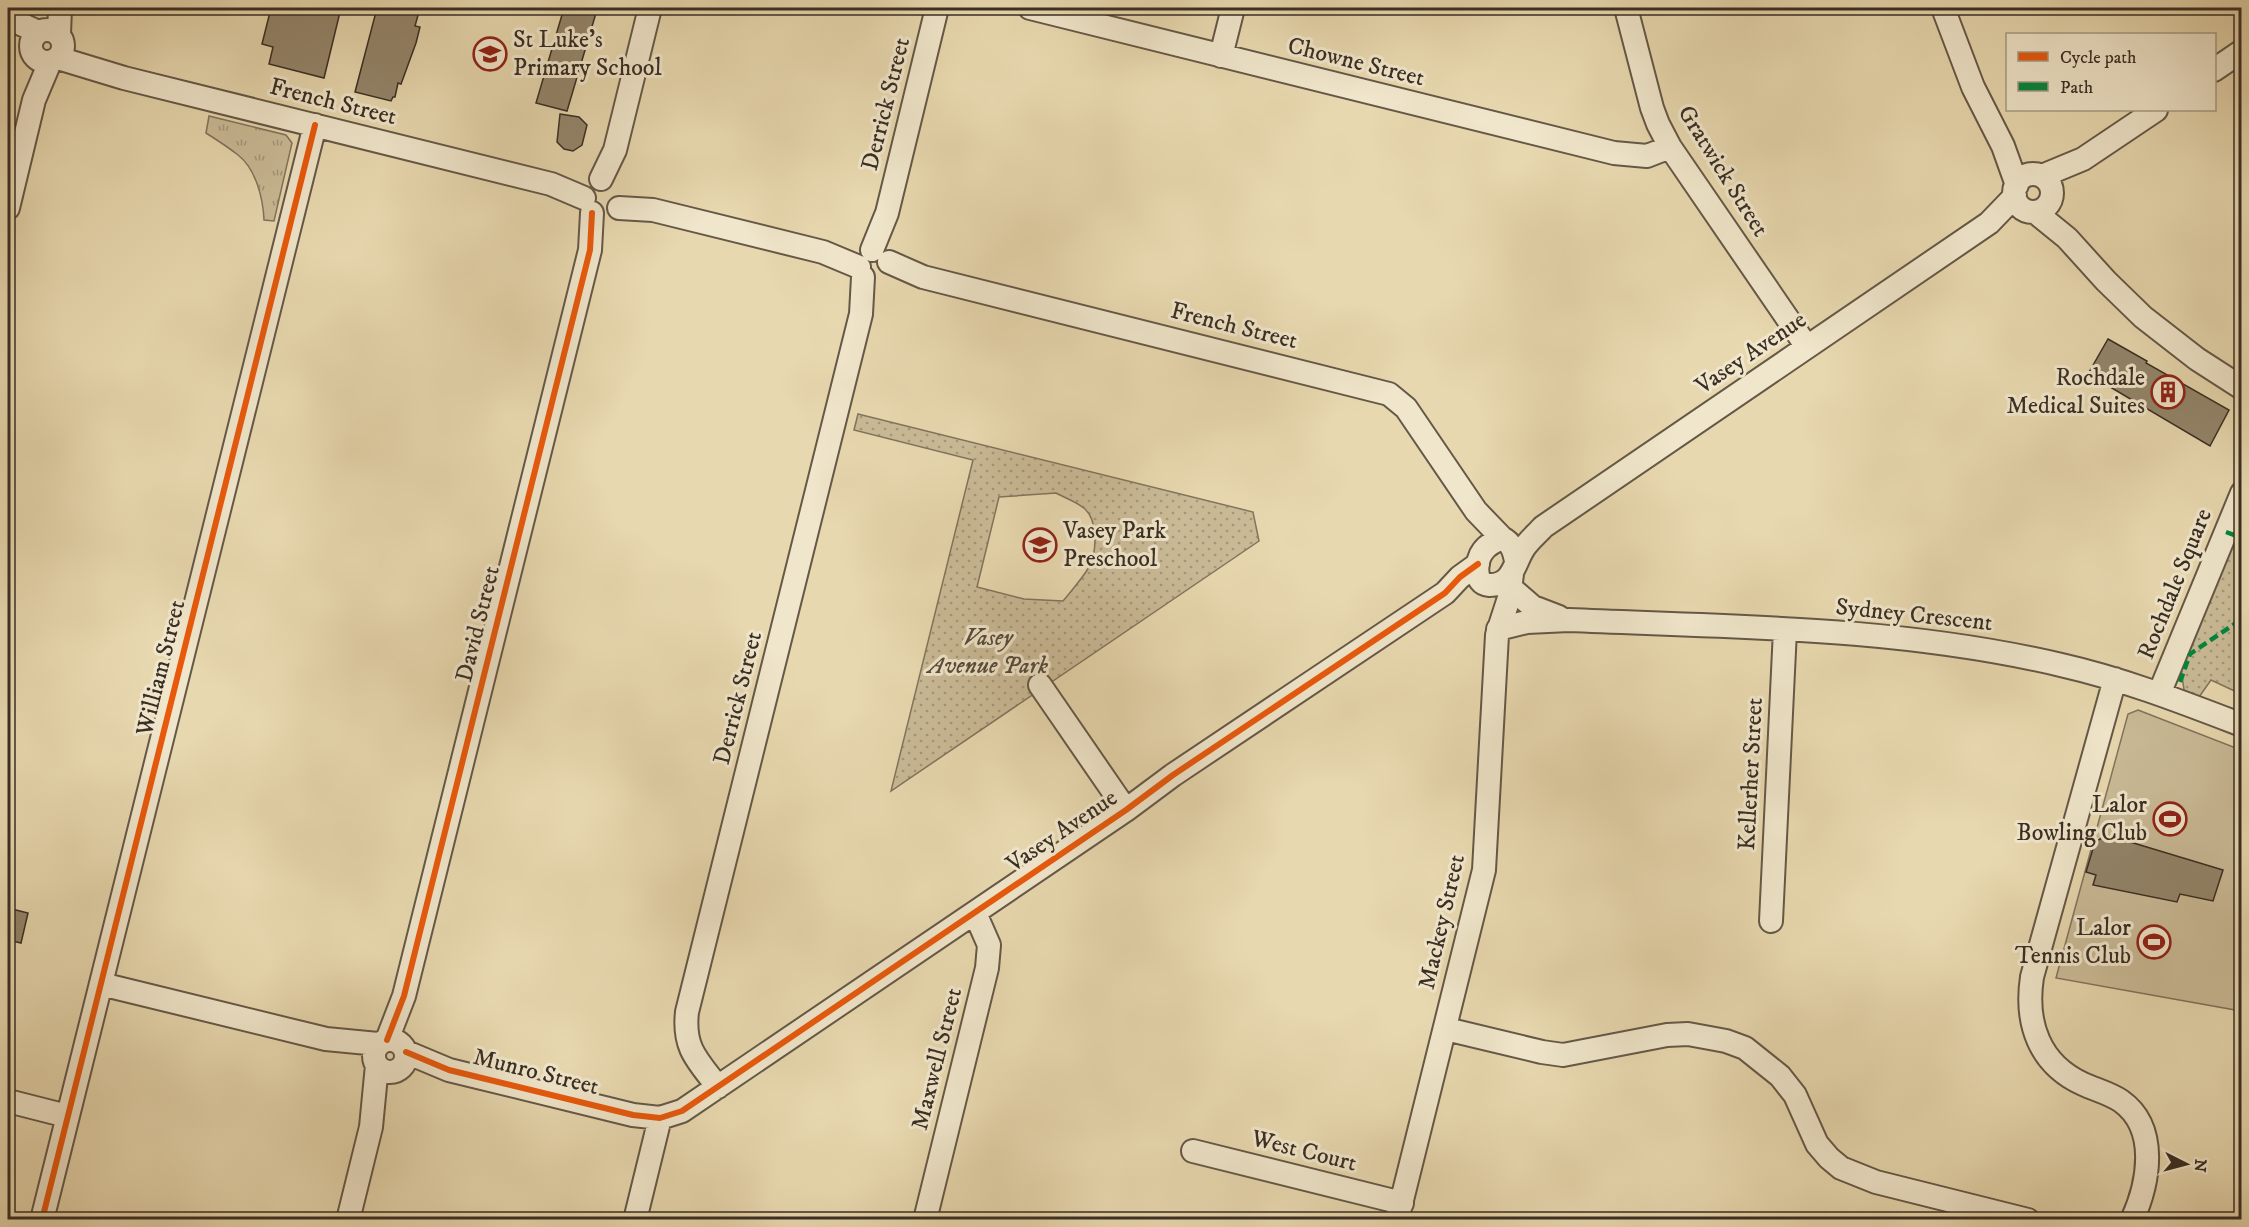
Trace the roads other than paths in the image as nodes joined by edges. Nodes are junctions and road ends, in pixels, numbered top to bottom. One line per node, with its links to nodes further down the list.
1 (53, 8): 11 (street)
2 (60, 8): 11 (street)
3 (650, 8): 19 (street, David Street)
4 (937, 8): 21 (street, Derrick Street)
5 (1030, 8): 13 (street, Chowne Street)
6 (1233, 8): 13 (street)
7 (1626, 8): 17 (street, Gratwick Street)
8 (1943, 8): 18 (street)
9 (8, 18): 11 (street, French Street)
10 (8, 27): 11 (street, French Street)
11 (47, 45): 16 (street, French Street); 20 (street)
12 (2241, 51): 14 (street)
13 (1221, 56): 17 (street, Chowne Street)
14 (2216, 69)
15 (2155, 111): 18 (street, Vasey Avenue)
16 (315, 125): 19 (street, French Street); 36 (street, William Street)
17 (1670, 147): 22 (street, Gratwick Street)
18 (2034, 193): 22 (street, Vasey Avenue); 23 (street)
19 (604, 197): 21 (street, French Street); 38 (street, David Street)
20 (8, 208)
21 (874, 265): 25 (street, French Street); 39 (street, Derrick Street)
22 (1807, 347): 25 (street, Vasey Avenue)
23 (2241, 388)
24 (2241, 493): 31 (street, Rochdale Square)
25 (1497, 565): 26 (street, Sydney Crescent); 27 (street, Mackey Street); 33 (street, Vasey Avenue)
26 (1569, 620): 27 (street, Sydney Crescent); 28 (street, Sydney Crescent)
27 (1498, 629): 37 (street, Mackey Street)
28 (1785, 630): 29 (street, Sydney Crescent); 35 (street, Kellerher Street)
29 (2115, 680): 31 (street, Sydney Crescent); 50 (street)
30 (1040, 685): 33 (street)
31 (2159, 694): 32 (street, Sydney Crescent)
32 (2241, 725)
33 (1126, 810): 34 (street, Vasey Avenue)
34 (975, 913): 39 (street, Vasey Avenue); 48 (street, Maxwell Street)
35 (1772, 921)
36 (101, 984): 38 (street, Munro Street); 41 (street, William Street)
37 (1446, 1029): 44 (street, Mackey Street); 49 (street)
38 (390, 1055): 42 (street, Munro Street); 46 (street, David Street)
39 (718, 1087): 42 (street, Vasey Avenue)
40 (8, 1101): 41 (street)
41 (68, 1116): 45 (street, William Street)
42 (660, 1118): 47 (street)
43 (1193, 1151): 44 (street, West Court)
44 (1399, 1211)
45 (42, 1220)
46 (348, 1220)
47 (635, 1220)
48 (925, 1220)
49 (2028, 1220)
50 (2132, 1220)

